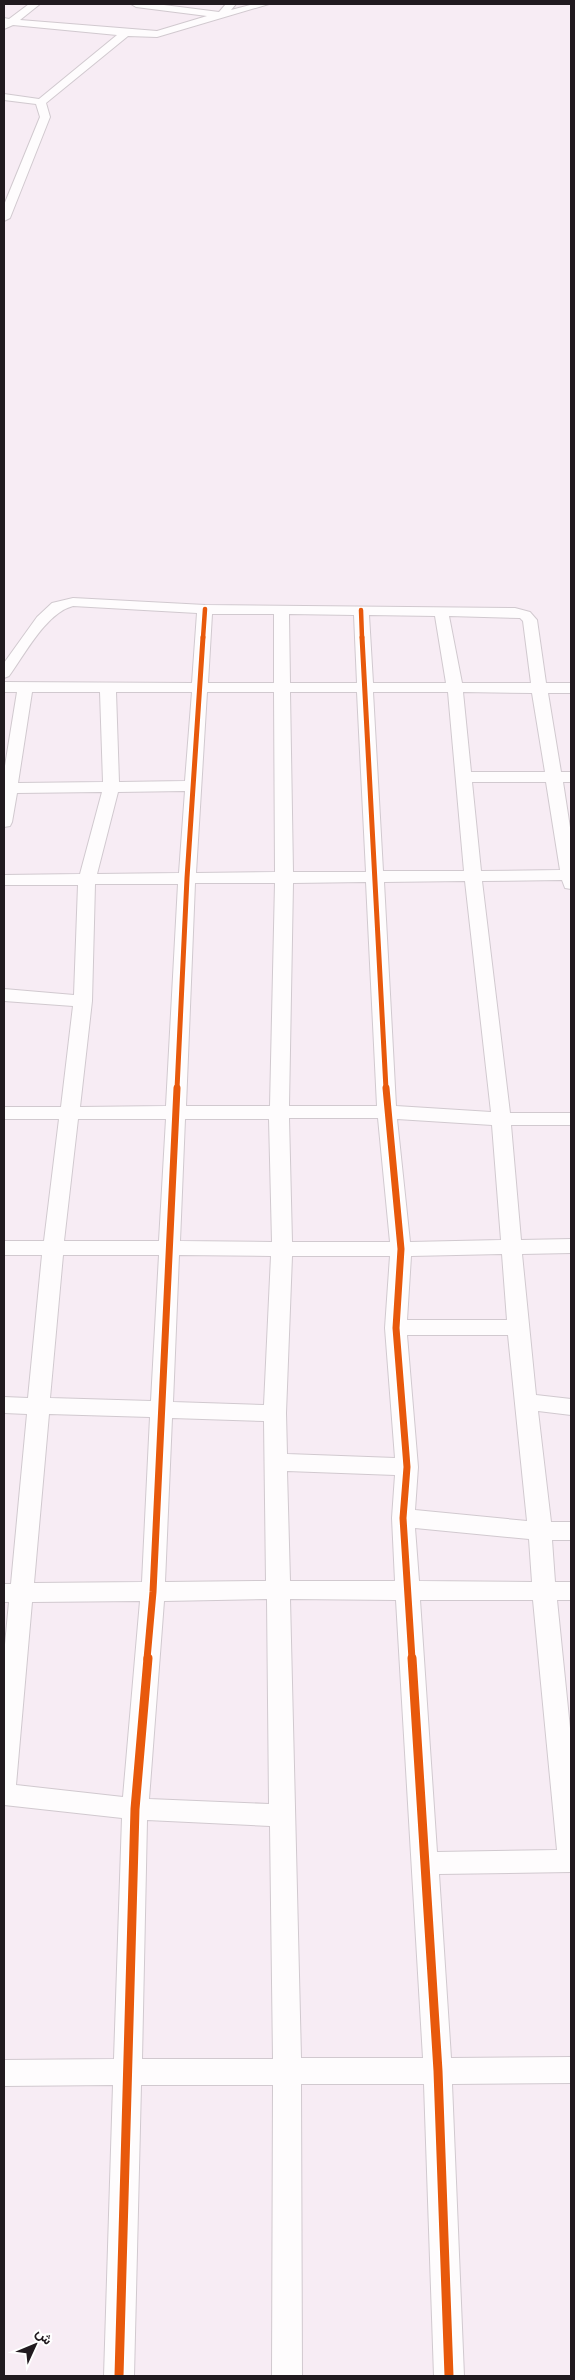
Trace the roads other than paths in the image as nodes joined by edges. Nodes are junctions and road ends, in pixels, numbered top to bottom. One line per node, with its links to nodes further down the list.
1 (35, 4): 6 (street)
2 (136, 4): 5 (street)
3 (231, 4): 5 (street)
4 (264, 4): 5 (street)
5 (221, 15): 7 (street)
6 (6, 24): 7 (street)
7 (126, 33): 9 (street)
8 (4, 97): 9 (street)
9 (41, 102): 10 (street)
10 (4, 218)
11 (205, 609): 12 (street); 15 (street); 18 (street)
12 (281, 609): 13 (street); 19 (street)
13 (361, 610): 14 (street); 21 (street)
14 (441, 610): 22 (street); 23 (street)
15 (4, 673)
16 (4, 687): 20 (street)
17 (108, 687): 18 (street); 20 (street); 30 (street)
18 (199, 687): 19 (street); 28 (street)
19 (280, 687): 21 (street); 37 (street)
20 (25, 688): 29 (street)
21 (363, 688): 22 (street); 32 (street)
22 (455, 688): 23 (street); 25 (street)
23 (539, 688): 24 (street); 26 (street)
24 (571, 688)
25 (464, 777): 26 (street); 33 (street)
26 (554, 777): 27 (street); 35 (street)
27 (571, 777)
28 (193, 786): 30 (street); 34 (street)
29 (6, 788): 30 (street); 31 (street)
30 (111, 788): 36 (street)
31 (4, 822)
32 (374, 876): 33 (street); 37 (street); 42 (street)
33 (473, 876): 35 (street); 46 (street)
34 (187, 878): 36 (street); 37 (street); 45 (street)
35 (571, 878)
36 (87, 879): 38 (street); 40 (street)
37 (284, 879): 41 (street)
38 (4, 880)
39 (4, 995): 40 (street)
40 (83, 1001): 44 (street)
41 (279, 1112): 42 (street); 45 (street); 53 (street)
42 (387, 1112): 46 (street); 54 (street)
43 (4, 1113): 44 (street)
44 (68, 1113): 45 (street); 51 (street)
45 (176, 1113): 52 (street)
46 (501, 1119): 47 (street); 48 (street)
47 (571, 1119)
48 (510, 1246): 49 (street); 54 (street); 55 (street)
49 (571, 1246)
50 (4, 1248): 51 (street)
51 (53, 1248): 52 (street); 59 (street)
52 (171, 1248): 53 (street); 61 (street)
53 (282, 1248): 54 (street); 62 (street)
54 (401, 1249): 56 (street)
55 (518, 1327): 56 (street); 57 (street)
56 (396, 1328): 64 (street)
57 (525, 1402): 60 (street); 66 (street)
58 (4, 1405): 59 (street)
59 (38, 1405): 61 (street); 73 (street)
60 (571, 1407)
61 (160, 1409): 62 (street); 71 (street)
62 (275, 1413): 63 (street)
63 (276, 1462): 64 (street); 68 (street)
64 (407, 1468): 65 (street)
65 (403, 1518): 66 (street); 72 (street)
66 (540, 1531): 67 (street); 69 (street)
67 (571, 1531)
68 (276, 1590): 71 (street); 72 (street); 78 (street)
69 (544, 1591): 70 (street); 72 (street); 77 (street)
70 (571, 1591)
71 (153, 1592): 73 (street); 76 (street)
72 (408, 1592): 80 (street)
73 (12, 1593): 74 (street)
74 (4, 1784)
75 (4, 1794): 76 (street)
76 (135, 1809): 78 (street); 83 (street)
77 (569, 1811): 79 (street)
78 (282, 1816): 84 (street)
79 (571, 1860): 80 (street)
80 (425, 1863): 82 (street)
81 (571, 2070): 82 (street)
82 (438, 2071): 84 (street); 88 (street)
83 (129, 2072): 84 (street); 85 (street); 86 (street)
84 (287, 2072): 87 (street)
85 (4, 2073)
86 (119, 2376)
87 (287, 2376)
88 (449, 2376)

